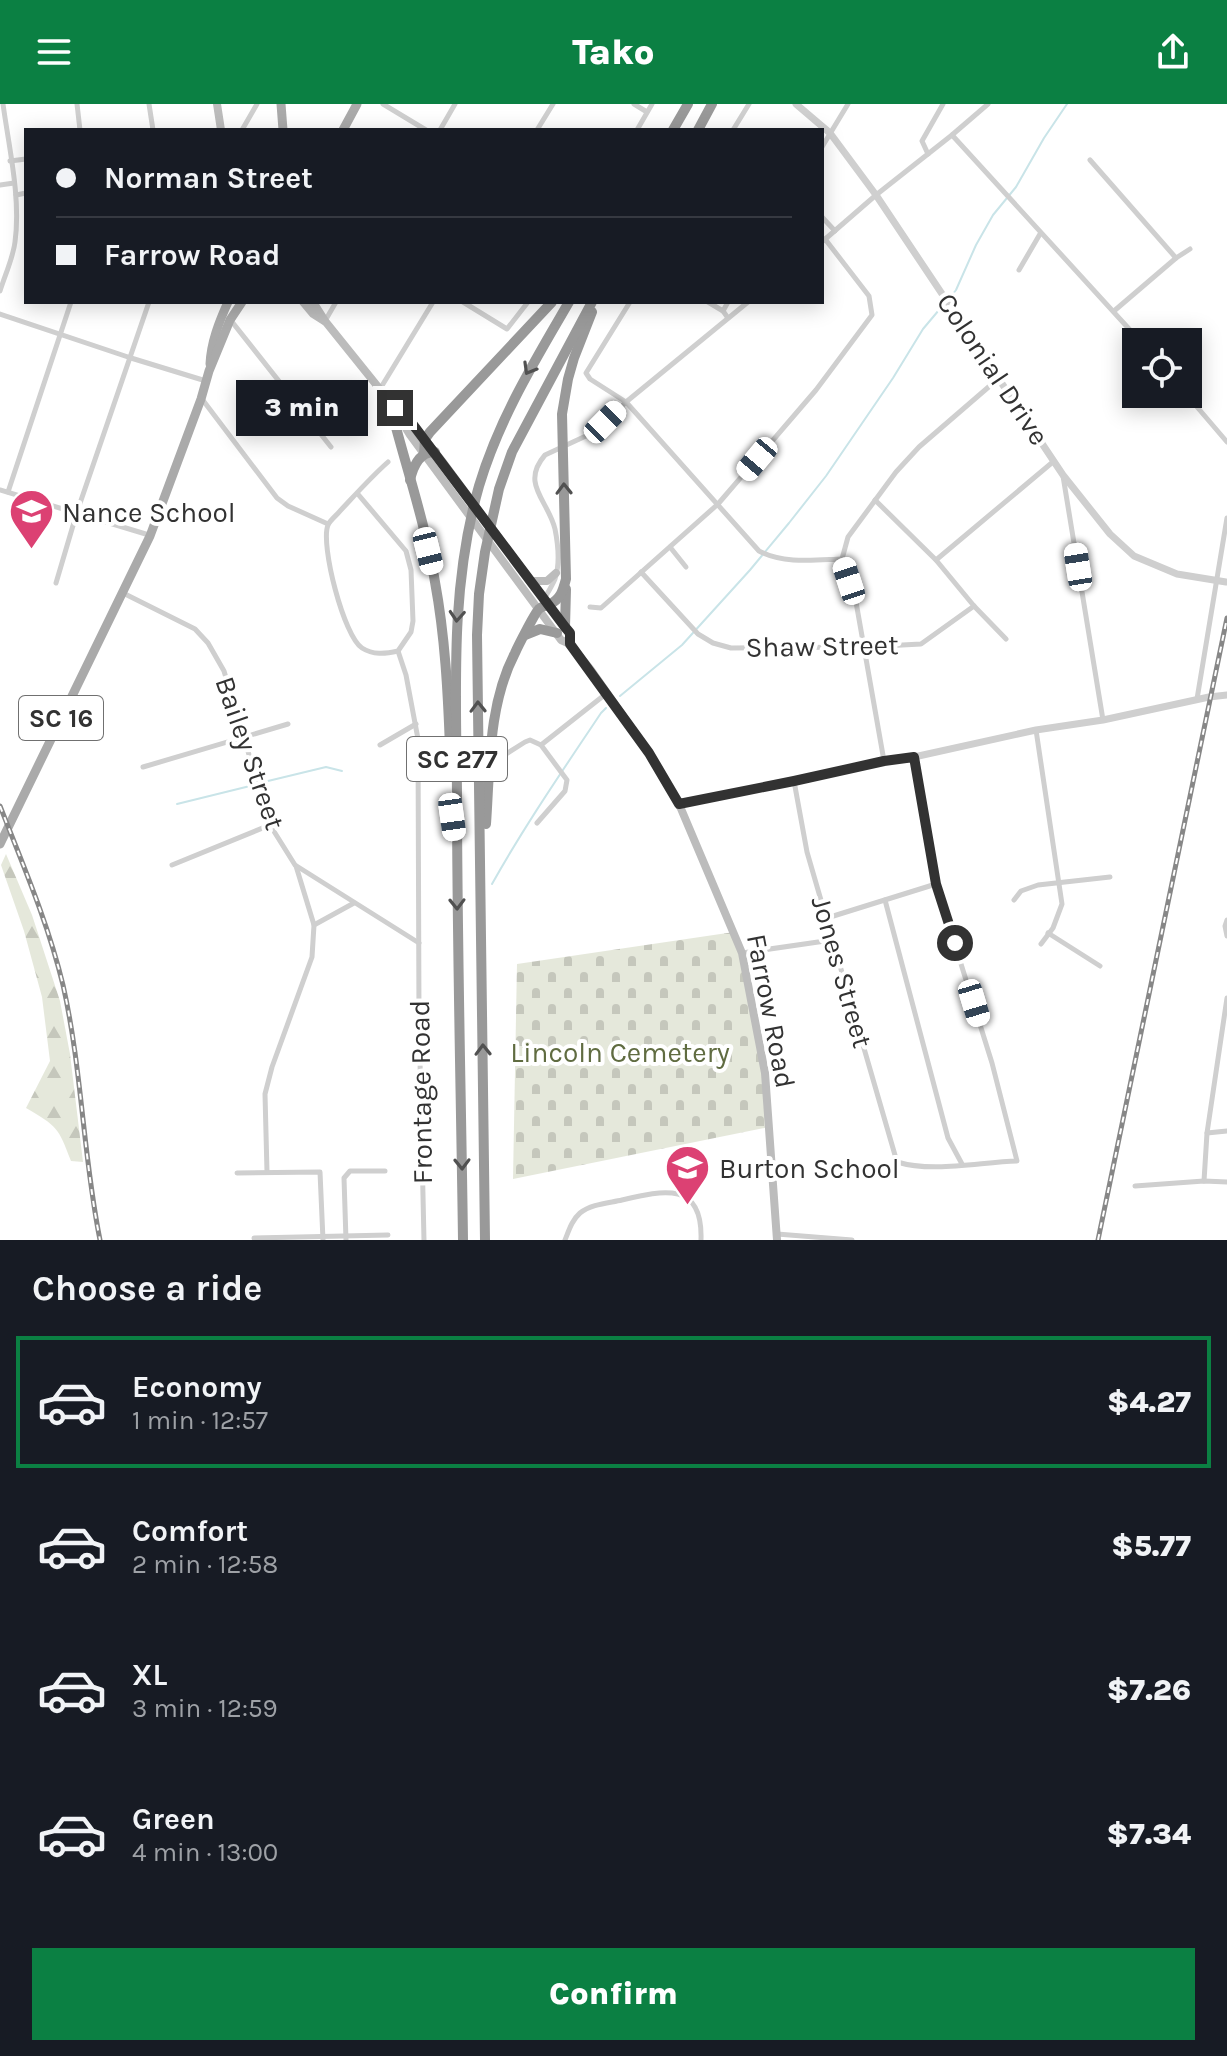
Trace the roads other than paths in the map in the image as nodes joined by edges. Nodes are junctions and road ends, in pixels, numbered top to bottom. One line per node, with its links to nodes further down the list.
1 (3, 104): 40 (street)
2 (77, 104): 21 (street)
3 (149, 104): 22 (street)
4 (217, 104): 23 (main road)
5 (257, 104): 24 (street)
6 (281, 104): 25 (main road)
7 (357, 104): 26 (main road)
8 (383, 104): 27 (street)
9 (455, 104): 28 (street)
10 (553, 104): 29 (street)
11 (634, 104): 20 (street)
12 (652, 104): 20 (street)
13 (688, 104): 31 (highway)
14 (712, 104): 32 (highway)
15 (749, 104): 33 (street)
16 (796, 104): 34 (street, Colonial Drive)
17 (848, 104): 34 (street)
18 (943, 104): 37 (street)
19 (988, 104): 35 (street)
20 (647, 112): 30 (street)
21 (80, 128)
22 (153, 128)
23 (221, 128)
24 (243, 128)
25 (283, 128)
26 (344, 128)
27 (423, 128)
28 (441, 128)
29 (538, 128)
30 (638, 128)
31 (674, 128)
32 (699, 128)
33 (734, 128)
34 (830, 133): 36 (street); 45 (street, Colonial Drive)
35 (952, 135): 37 (street); 48 (street)
36 (824, 144)
37 (928, 154): 45 (street)
38 (24, 159): 40 (street)
39 (1090, 160): 52 (street)
40 (10, 161): 41 (street)
41 (14, 183): 42 (street); 44 (street)
42 (0, 185)
43 (24, 193): 44 (street)
44 (16, 195): 54 (street)
45 (876, 195): 47 (street); 81 (street, Colonial Drive)
46 (824, 219): 47 (street)
47 (835, 231): 49 (street)
48 (1040, 234): 53 (street); 73 (street)
49 (824, 239)
50 (824, 241): 100 (street)
51 (1190, 249): 52 (street)
52 (1176, 258): 73 (street)
53 (1019, 270)
54 (0, 291)
55 (70, 304): 78 (street)
56 (148, 304): 79 (street)
57 (305, 304): 76 (main road, Farrow Road)
58 (314, 304): 76 (main road, Farrow Road)
59 (335, 304): 76 (street)
60 (432, 304): 82 (street)
61 (466, 304): 62 (street)
62 (526, 304)
63 (550, 304): 87 (highway)
64 (568, 304): 143 (highway, SC 277, one-way to 143)
65 (594, 304): 90 (highway)
66 (594, 304): 146 (highway, SC 277, one-way to 66)
67 (629, 304): 84 (street)
68 (711, 304): 72 (street)
69 (727, 304): 72 (street)
70 (746, 304): 75 (street)
71 (227, 311): 80 (main road, SC 16); 89 (street)
72 (723, 311): 75 (street)
73 (1114, 311): 77 (street)
74 (0, 314): 78 (street)
75 (728, 318): 84 (street)
76 (325, 321): 82 (main road, Farrow Road)
77 (1129, 328)
78 (61, 335): 79 (street); 97 (street)
79 (131, 358): 80 (street); 101 (street)
80 (207, 376): 83 (main road, SC 16)
81 (999, 378): 92 (street, Colonial Drive); 99 (street)
82 (380, 389): 86 (main road, Farrow Road)
83 (201, 399): 103 (street); 104 (main road, SC 16)
84 (626, 402): 90 (street); 100 (street)
85 (1198, 408): 88 (street)
86 (398, 412): 87 (main road, Farrow Road); 91 (main road, Farrow Road); 95 (highway)
87 (425, 439): 91 (highway)
88 (1227, 442)
89 (331, 447)
90 (563, 447): 110 (highway, one-way to 90); 110 (street)
91 (430, 453): 95 (highway); 111 (main road, Farrow Road); 116 (main road, Farrow Road)
92 (1055, 460): 94 (street, Colonial Drive); 107 (street)
93 (388, 462): 98 (street)
94 (1063, 475): 112 (street, Colonial Drive); 127 (street)
95 (410, 480): 143 (highway)
96 (0, 490): 97 (street)
97 (8, 492): 101 (street)
98 (357, 493): 103 (street); 123 (street)
99 (875, 500): 106 (street); 107 (street)
100 (718, 504): 105 (street); 106 (street)
101 (77, 512): 104 (street); 114 (street)
102 (1227, 518): 112 (street)
103 (328, 524): 123 (street)
104 (150, 536): 115 (main road, SC 16)
105 (670, 547): 108 (street); 109 (street)
106 (842, 559): 122 (street)
107 (936, 560): 117 (street)
108 (686, 567)
109 (641, 572): 118 (street); 122 (street, Shaw Street)
110 (561, 576): 111 (main road); 116 (highway); 119 (highway)
111 (531, 580): 116 (main road, Farrow Road)
112 (1217, 582): 113 (street, Colonial Drive); 126 (street)
113 (1226, 582)
114 (56, 583)
115 (123, 593): 131 (street, Bailey Street); 142 (main road, SC 16)
116 (544, 604): 119 (main road, Farrow Road); 120 (highway)
117 (974, 606): 121 (street); 122 (street, Shaw Street)
118 (590, 607)
119 (561, 630): 120 (highway); 124 (main road, Farrow Road)
120 (525, 635): 146 (highway)
121 (1006, 639)
122 (865, 647): 136 (street)
123 (398, 651): 129 (street)
124 (607, 693): 133 (street); 139 (main road, Farrow Road)
125 (1227, 695): 126 (street)
126 (1197, 701): 127 (street)
127 (1103, 720): 130 (street)
128 (288, 724): 131 (street)
129 (416, 724): 132 (street); 159 (street, Frontage Road)
130 (1036, 730): 135 (street); 148 (street)
131 (244, 736): 137 (street); 141 (street, Bailey Street)
132 (380, 745)
133 (541, 745): 134 (street); 140 (street)
134 (503, 756)
135 (914, 757): 136 (street); 149 (street)
136 (884, 761): 138 (street)
137 (143, 767)
138 (794, 781): 139 (street); 153 (street, Jones Street)
139 (679, 804): 161 (main road, Farrow Road)
140 (537, 823)
141 (270, 825): 144 (street); 145 (street, Bailey Street)
142 (0, 844)
143 (457, 852): 180 (highway, SC 277, one-way to 180)
144 (172, 865)
145 (295, 865): 152 (street, Bailey Street); 155 (street, Bailey Street)
146 (481, 869): 181 (highway, SC 277, one-way to 146)
147 (1110, 877): 148 (street)
148 (1060, 881): 151 (street); 156 (street)
149 (936, 884): 150 (street); 167 (street)
150 (885, 900): 153 (street); 167 (street)
151 (1014, 900)
152 (354, 903): 155 (street); 159 (street, Bailey Street)
153 (827, 918): 158 (street, Jones Street)
154 (1226, 924): 157 (street)
155 (314, 925): 169 (street, Bailey Street)
156 (1048, 933): 160 (street); 162 (street)
157 (1227, 936)
158 (832, 940): 161 (street); 167 (street, Jones Street)
159 (420, 943): 179 (street, Frontage Road)
160 (1041, 944)
161 (742, 953): 177 (main road, Farrow Road)
162 (1100, 966)
163 (1227, 998): 164 (street)
164 (1226, 1007): 166 (street)
165 (1227, 1131): 166 (street)
166 (1207, 1133): 171 (street)
167 (962, 1164)
168 (385, 1171): 176 (street)
169 (267, 1172): 170 (street); 175 (street)
170 (237, 1173)
171 (1204, 1181): 172 (street); 173 (street)
172 (1227, 1182)
173 (1135, 1186)
174 (388, 1235): 176 (street)
175 (325, 1237): 176 (street); 178 (street)
176 (345, 1237)
177 (777, 1237): 184 (street)
178 (254, 1238)
179 (424, 1240)
180 (463, 1240)
181 (485, 1240)
182 (565, 1240): 183 (street)
183 (701, 1240)
184 (852, 1240)

